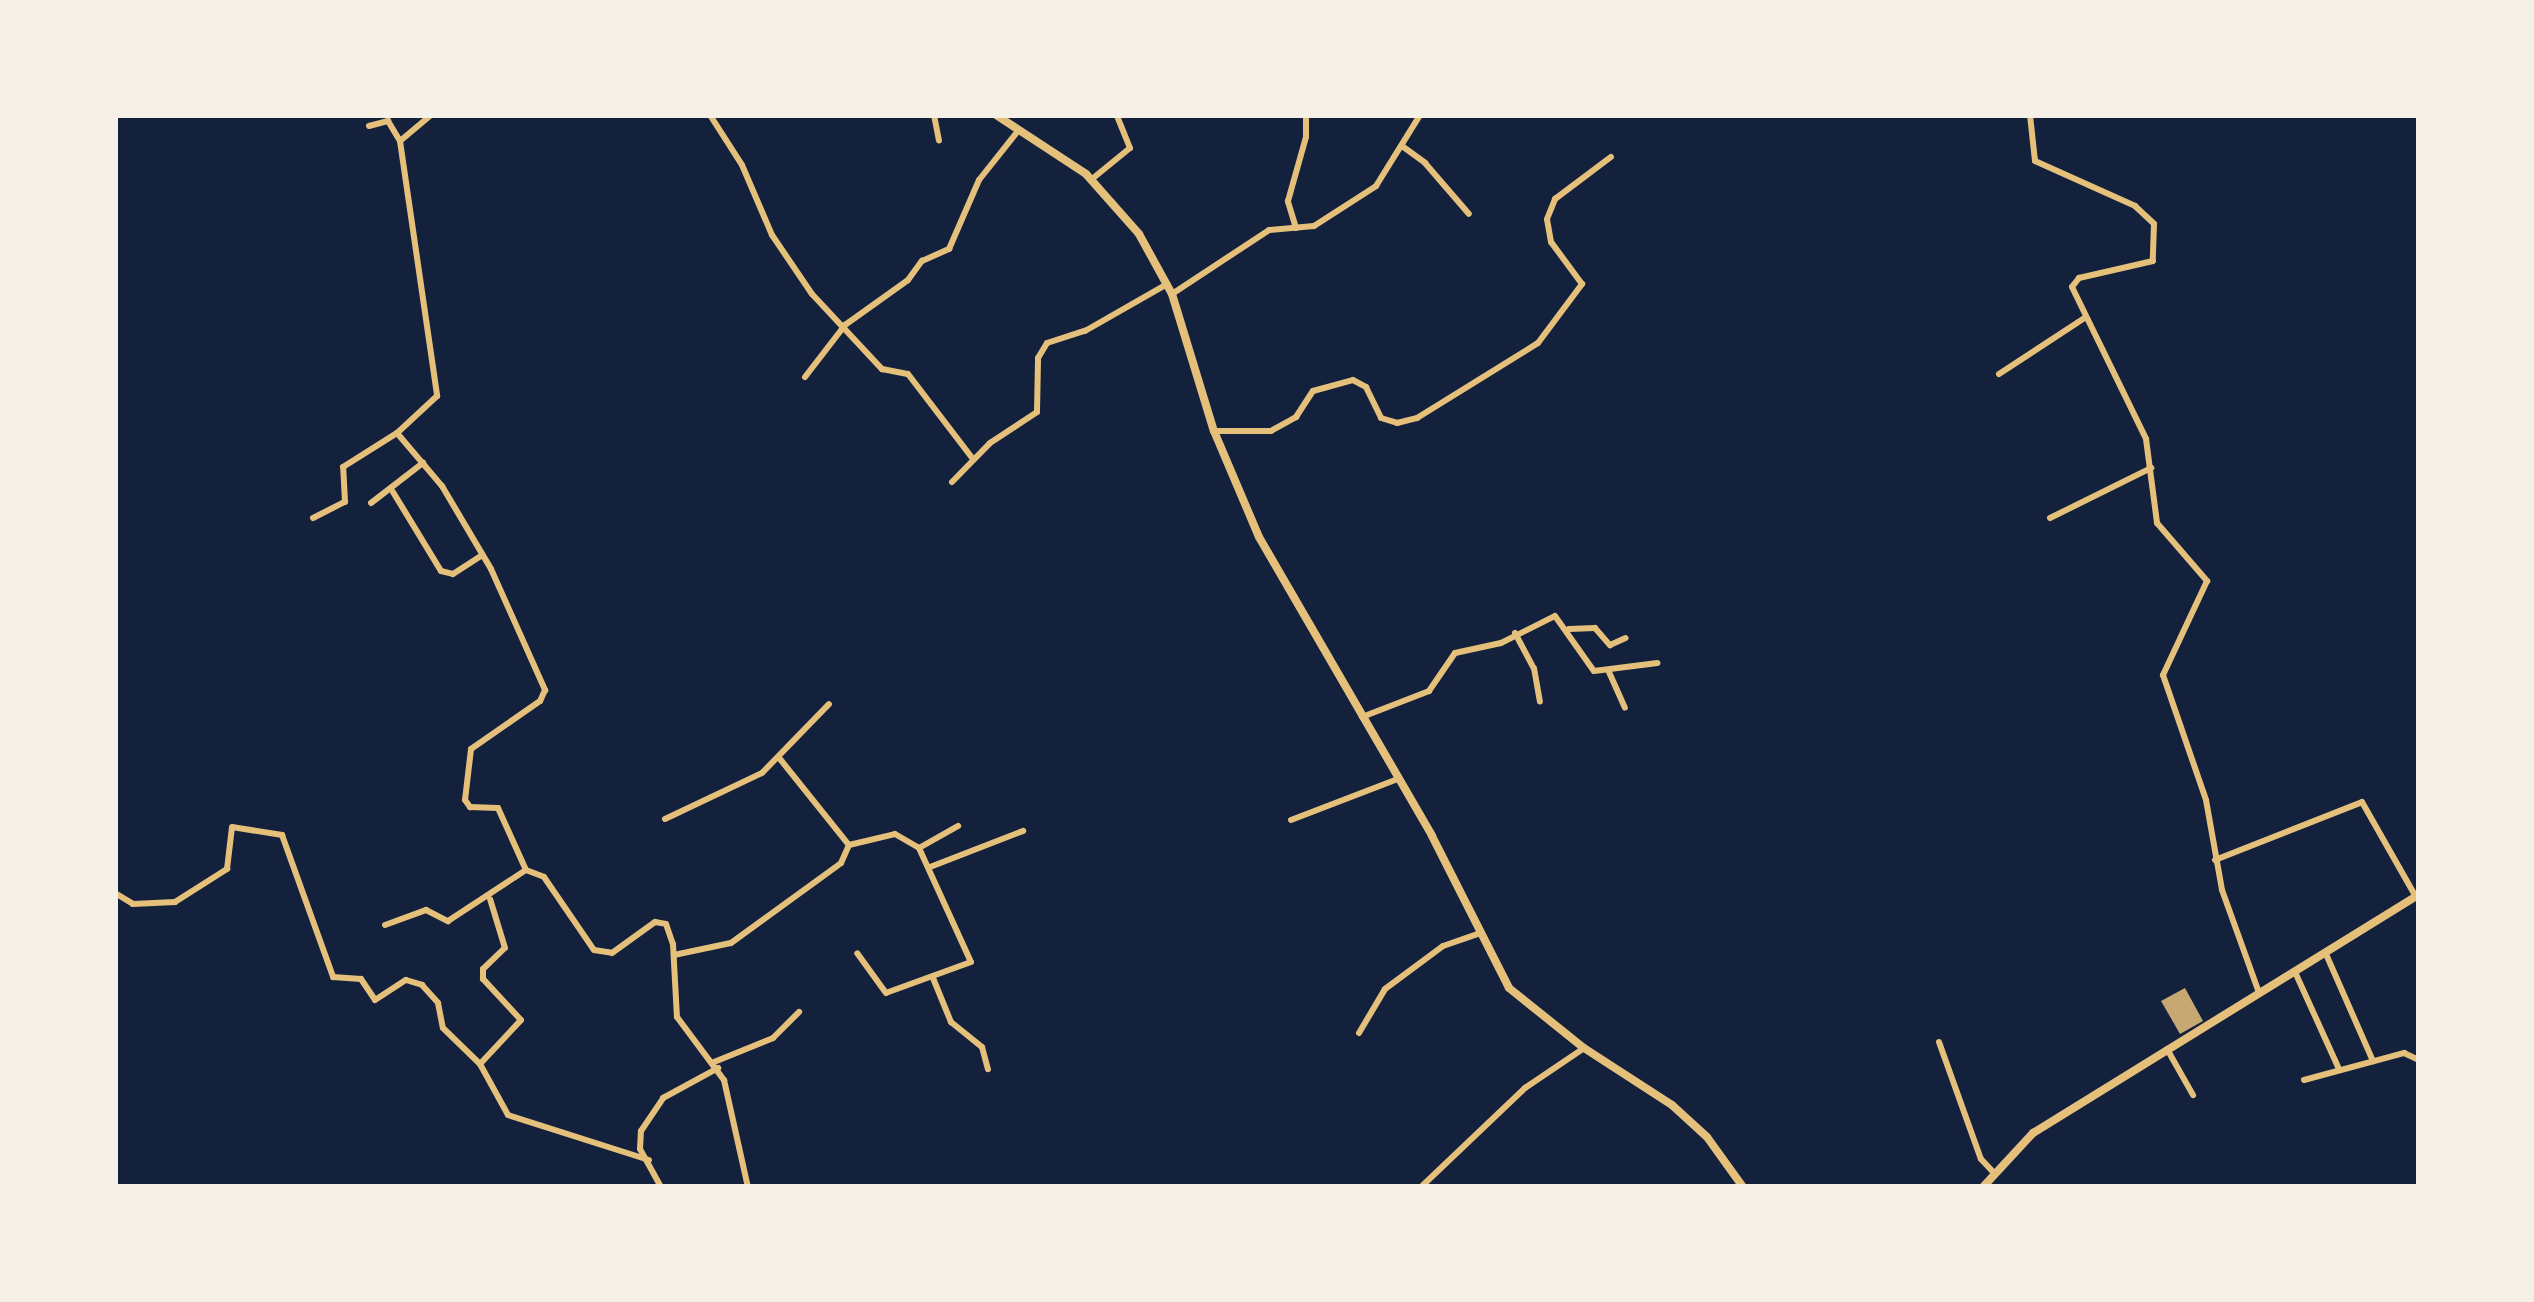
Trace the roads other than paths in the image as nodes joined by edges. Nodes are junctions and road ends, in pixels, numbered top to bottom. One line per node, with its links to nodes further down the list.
1 (431, 115): 11 (street)
2 (710, 115): 21 (street)
3 (934, 115): 12 (street)
4 (996, 115): 10 (street)
5 (1116, 115): 15 (street)
6 (1306, 115): 17 (street)
7 (1420, 115): 13 (street)
8 (2030, 115): 20 (street)
9 (370, 126): 11 (street)
10 (1018, 131): 15 (street); 21 (street)
11 (400, 141): 25 (street)
12 (939, 141)
13 (1402, 146): 16 (street); 17 (street)
14 (1611, 157): 24 (street)
15 (1092, 179): 18 (street)
16 (1468, 214)
17 (1296, 228): 19 (street)
18 (1167, 284): 19 (street); 26 (street)
19 (1172, 294): 24 (street)
20 (2086, 317): 22 (street); 28 (street)
21 (845, 325): 23 (street); 26 (street)
22 (1999, 374)
23 (805, 377)
24 (1214, 430): 43 (street)
25 (397, 432): 27 (street); 32 (street)
26 (973, 459): 29 (street)
27 (423, 463): 30 (street); 34 (street)
28 (2152, 467): 33 (street); 52 (street)
29 (952, 482)
30 (393, 492): 31 (street); 34 (street)
31 (372, 503)
32 (313, 518)
33 (2050, 518)
34 (482, 555): 54 (street)
35 (1568, 628): 36 (street); 37 (street); 39 (street)
36 (1516, 633): 40 (street); 43 (street)
37 (1626, 638)
38 (1657, 663): 39 (street)
39 (1609, 672): 42 (street)
40 (1540, 702)
41 (829, 704): 44 (street)
42 (1626, 708)
43 (1362, 718): 45 (street)
44 (780, 759): 46 (street); 50 (street)
45 (1398, 779): 47 (street); 59 (street)
46 (665, 819)
47 (1291, 820)
48 (958, 826): 51 (street)
49 (1023, 831): 53 (street)
50 (848, 845): 51 (street); 62 (street)
51 (920, 848): 53 (street)
52 (2215, 860): 56 (street); 65 (street)
53 (930, 867): 64 (street)
54 (526, 870): 57 (street); 62 (street)
55 (115, 893): 73 (street)
56 (2418, 896): 61 (street)
57 (490, 900): 58 (street); 73 (street)
58 (385, 924)
59 (1478, 934): 67 (street); 69 (street)
60 (857, 953): 64 (street)
61 (2326, 954): 63 (street); 72 (street)
62 (674, 955): 74 (street)
63 (2295, 972): 65 (street); 76 (street)
64 (933, 978): 75 (street)
65 (2260, 993): 70 (street)
66 (799, 1012): 74 (street)
67 (1359, 1032)
68 (1939, 1042): 80 (street)
69 (1584, 1048): 83 (street); 84 (street)
70 (2167, 1050): 78 (street); 80 (street)
71 (2419, 1060): 72 (street)
72 (2372, 1061): 76 (street)
73 (480, 1064): 79 (street)
74 (716, 1065): 79 (street); 82 (street)
75 (988, 1069)
76 (2340, 1069): 77 (street)
77 (2304, 1080)
78 (2193, 1094)
79 (648, 1160): 81 (street)
80 (1994, 1172): 85 (street)
81 (662, 1187)
82 (748, 1187)
83 (1421, 1187)
84 (1743, 1187)
85 (1983, 1187)

